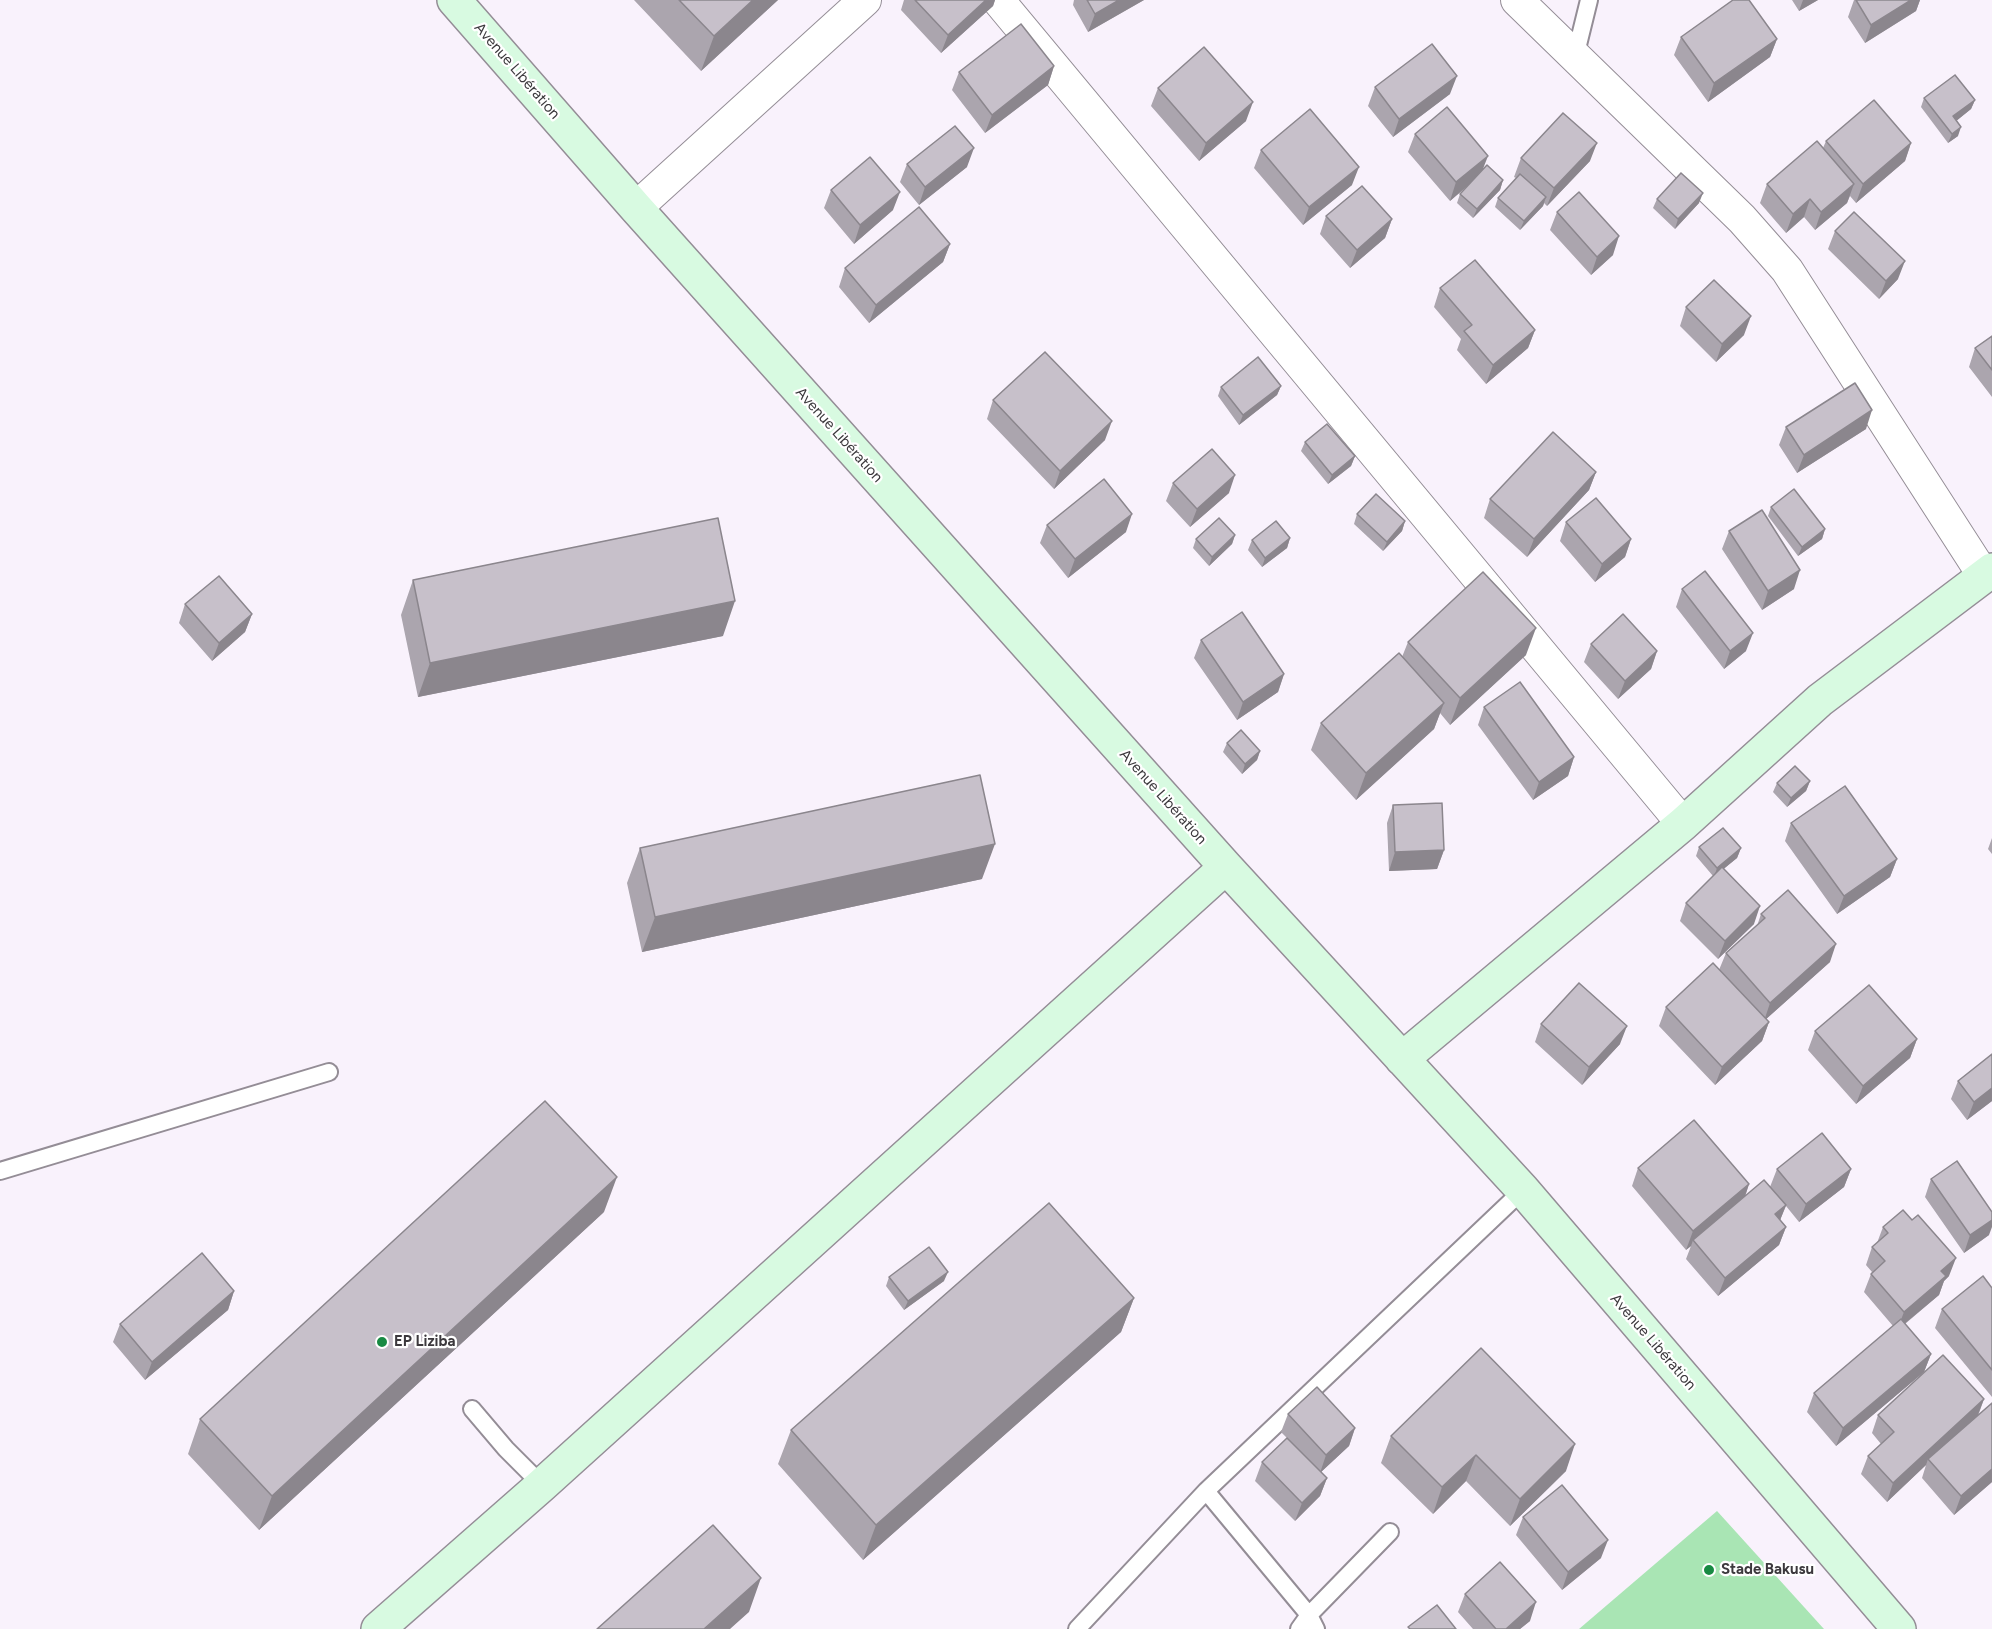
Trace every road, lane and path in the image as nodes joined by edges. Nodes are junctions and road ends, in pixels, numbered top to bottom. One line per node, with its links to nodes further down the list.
1 (454, 0): 7 (street, Avenue Libération)
2 (866, 0): 7 (street)
3 (998, 0): 9 (street)
4 (1517, 0): 6 (street)
5 (1589, 0): 6 (lane)
6 (1575, 57): 8 (street)
7 (636, 208): 10 (street, Avenue Libération)
8 (1988, 573): 9 (street)
9 (1683, 824): 11 (street)
10 (1226, 867): 11 (street, Avenue Libération); 16 (street)
11 (1402, 1059): 14 (street, Avenue Libération)
12 (329, 1072): 13 (lane)
13 (0, 1171)
14 (1523, 1190): 17 (lane); 23 (street, Avenue Libération)
15 (472, 1409): 16 (lane)
16 (542, 1485): 21 (street)
17 (1206, 1491): 19 (lane); 20 (lane)
18 (1390, 1532): 19 (lane)
19 (1313, 1622): 22 (lane)
20 (1080, 1628)
21 (378, 1629)
22 (1299, 1629)
23 (1899, 1629)

